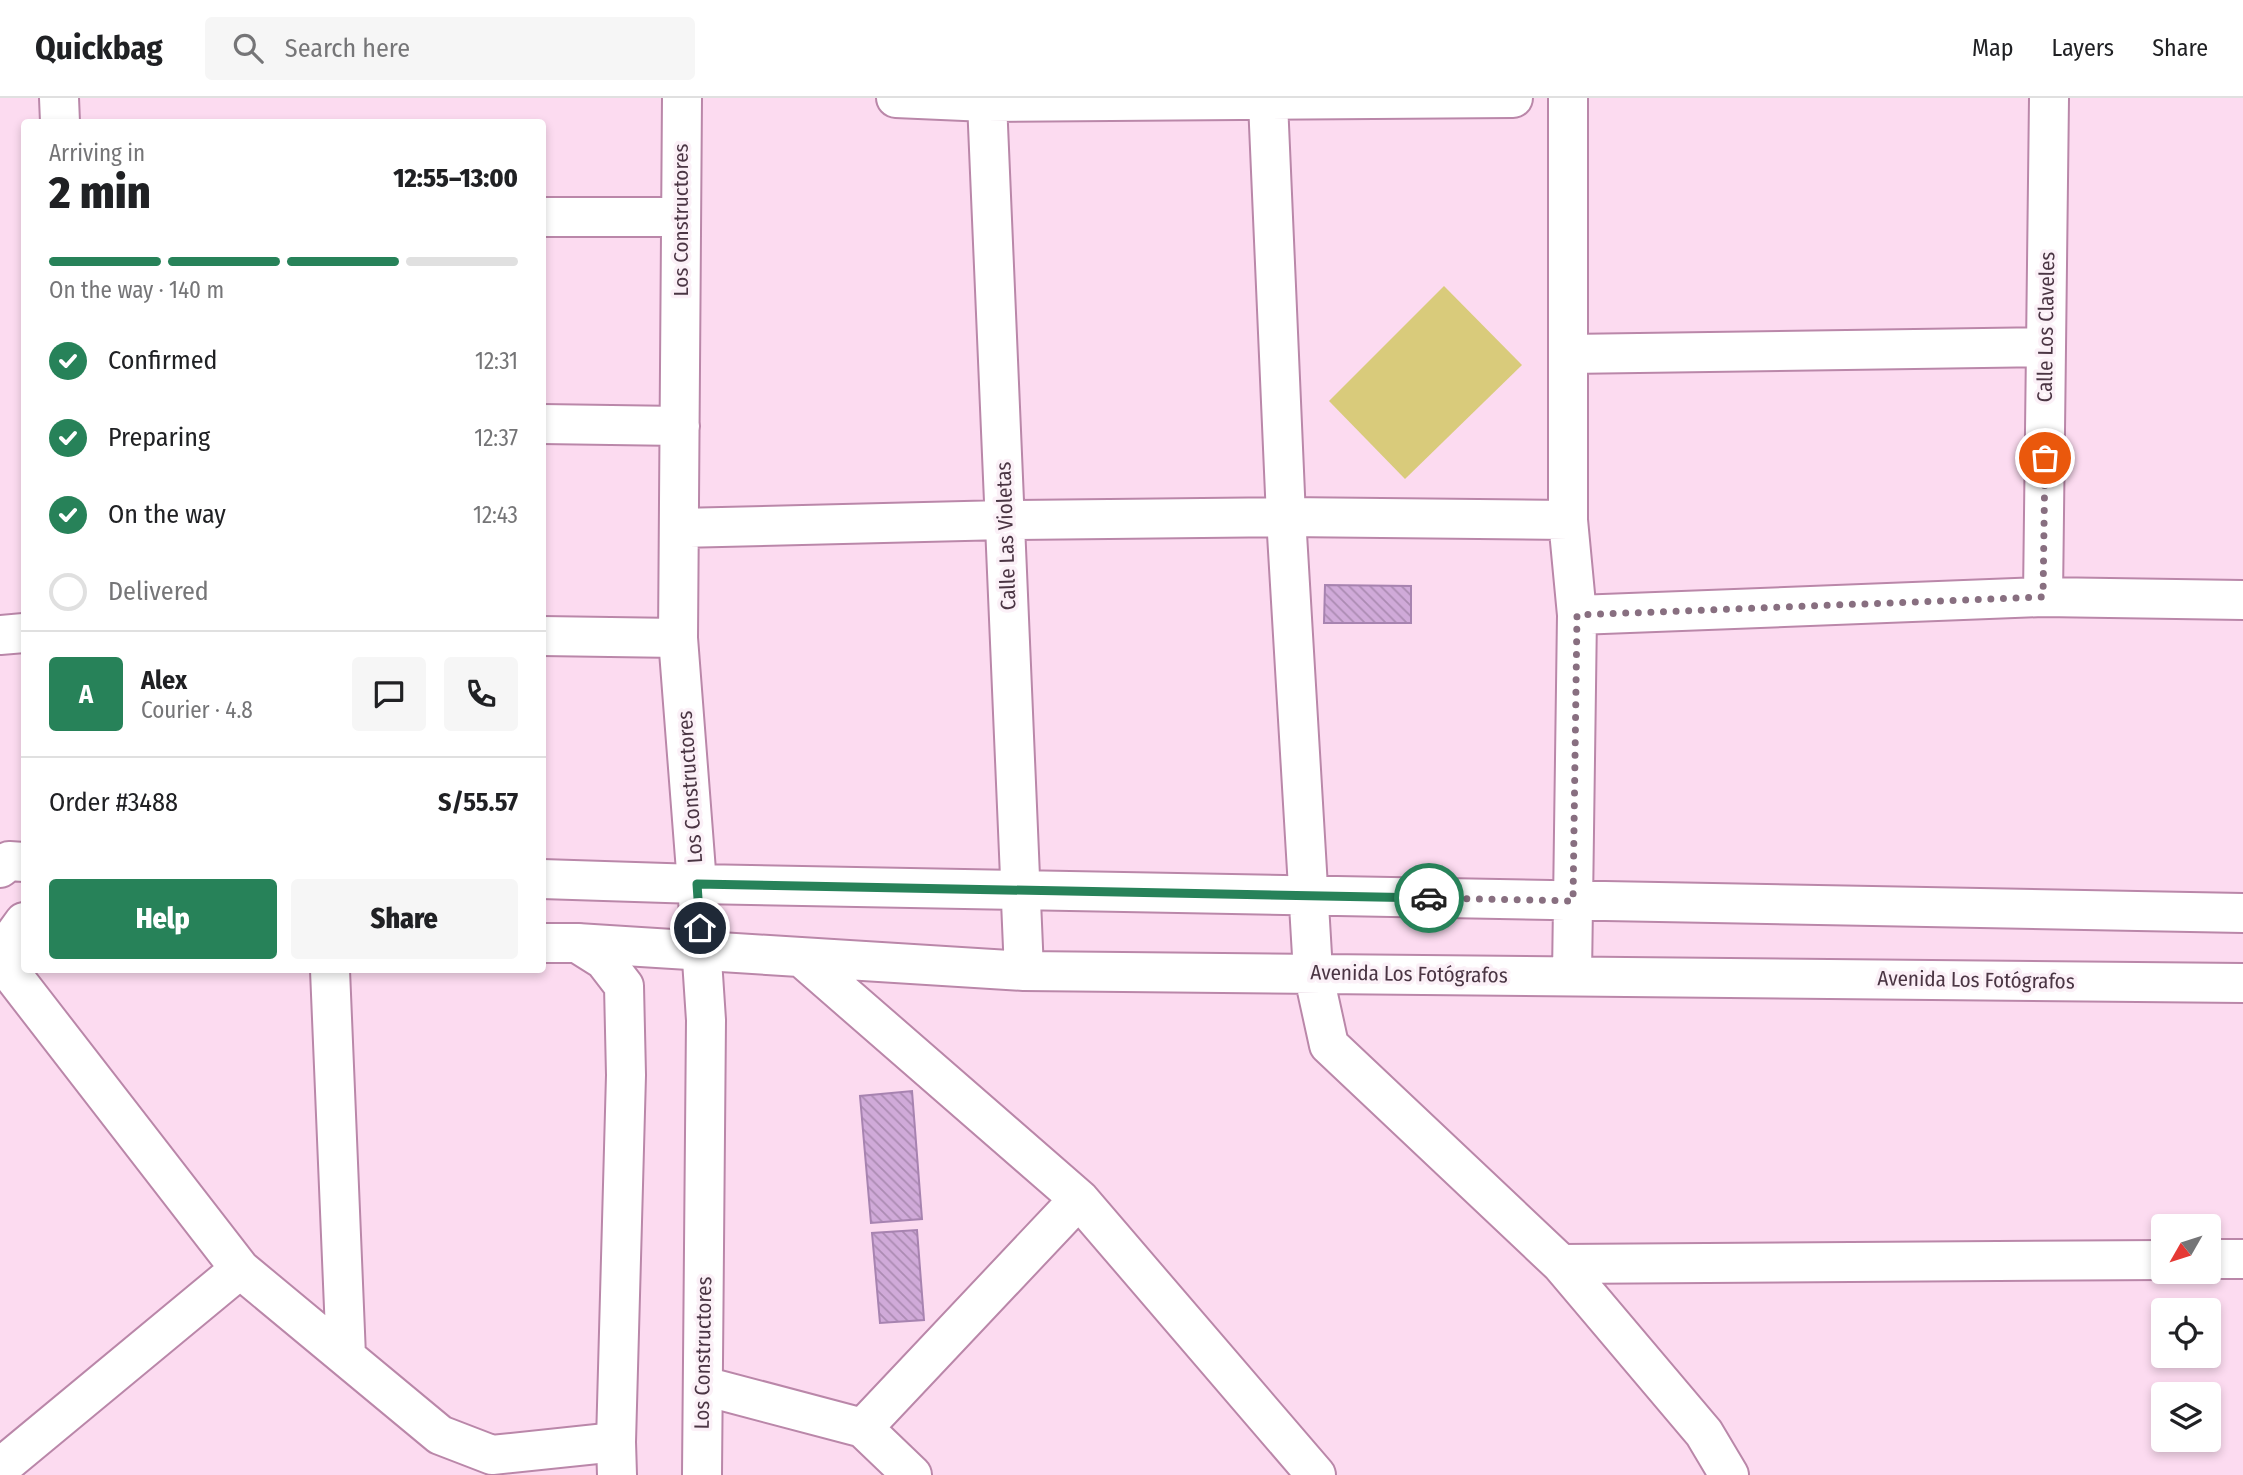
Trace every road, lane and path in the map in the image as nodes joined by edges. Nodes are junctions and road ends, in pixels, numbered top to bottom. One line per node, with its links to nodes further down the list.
1 (59, 98): 10 (street)
2 (682, 98): 12 (street, Los Constructores)
3 (896, 98): 8 (street)
4 (1513, 98): 9 (street)
5 (1568, 98): 14 (street)
6 (2049, 98): 13 (street, Calle Los Claveles)
7 (1126, 100): 8 (street); 9 (street)
8 (987, 102): 18 (street, Calle Las Violetas)
9 (1268, 102): 17 (street)
10 (60, 119)
11 (546, 217): 12 (street)
12 (681, 217): 16 (street, Los Constructores)
13 (2046, 347): 14 (street); 21 (street, Calle Los Claveles)
14 (1568, 354): 19 (street)
15 (546, 424): 16 (street)
16 (680, 426): 20 (street, Los Constructores)
17 (1286, 517): 18 (street); 19 (street); 31 (street)
18 (1005, 520): 20 (street); 30 (street, Calle Las Violetas)
19 (1568, 520): 23 (street)
20 (679, 528): 27 (street, Los Constructores)
21 (2043, 597): 22 (street); 23 (street)
22 (2243, 600)
23 (1577, 615): 32 (street)
24 (21, 633): 25 (street)
25 (0, 635)
26 (546, 636): 27 (street)
27 (678, 638): 29 (street, Los Constructores)
28 (546, 879): 29 (street)
29 (697, 884): 30 (street); 36 (street, Los Constructores)
30 (1021, 890): 31 (street); 40 (street, Calle Las Violetas)
31 (1309, 896): 32 (street); 41 (street)
32 (1573, 901): 33 (street); 43 (street)
33 (2243, 913)
34 (21, 926): 38 (street)
35 (560, 943): 36 (street, Avenida Los Fotógrafos); 54 (street)
36 (702, 950): 39 (street, Avenida Los Fotógrafos); 52 (street, Los Constructores)
37 (21, 954): 38 (street)
38 (0, 957): 50 (street)
39 (801, 957): 40 (street, Avenida Los Fotógrafos); 45 (street)
40 (1024, 971): 41 (street, Avenida Los Fotógrafos)
41 (1313, 972): 43 (street, Avenida Los Fotógrafos); 49 (street)
42 (330, 973): 51 (street)
43 (1572, 976): 44 (street, Avenida Los Fotógrafos)
44 (2243, 983)
45 (1079, 1199): 53 (street); 58 (street)
46 (2221, 1259): 47 (street)
47 (2243, 1259)
48 (2151, 1260): 49 (street)
49 (1561, 1264): 59 (street)
50 (240, 1269): 51 (street); 55 (street)
51 (346, 1356): 54 (street)
52 (704, 1386): 53 (street); 56 (street, Los Constructores)
53 (863, 1429): 57 (street)
54 (617, 1459)
55 (10, 1464)
56 (702, 1475)
57 (912, 1475)
58 (1316, 1475)
59 (1728, 1475)

